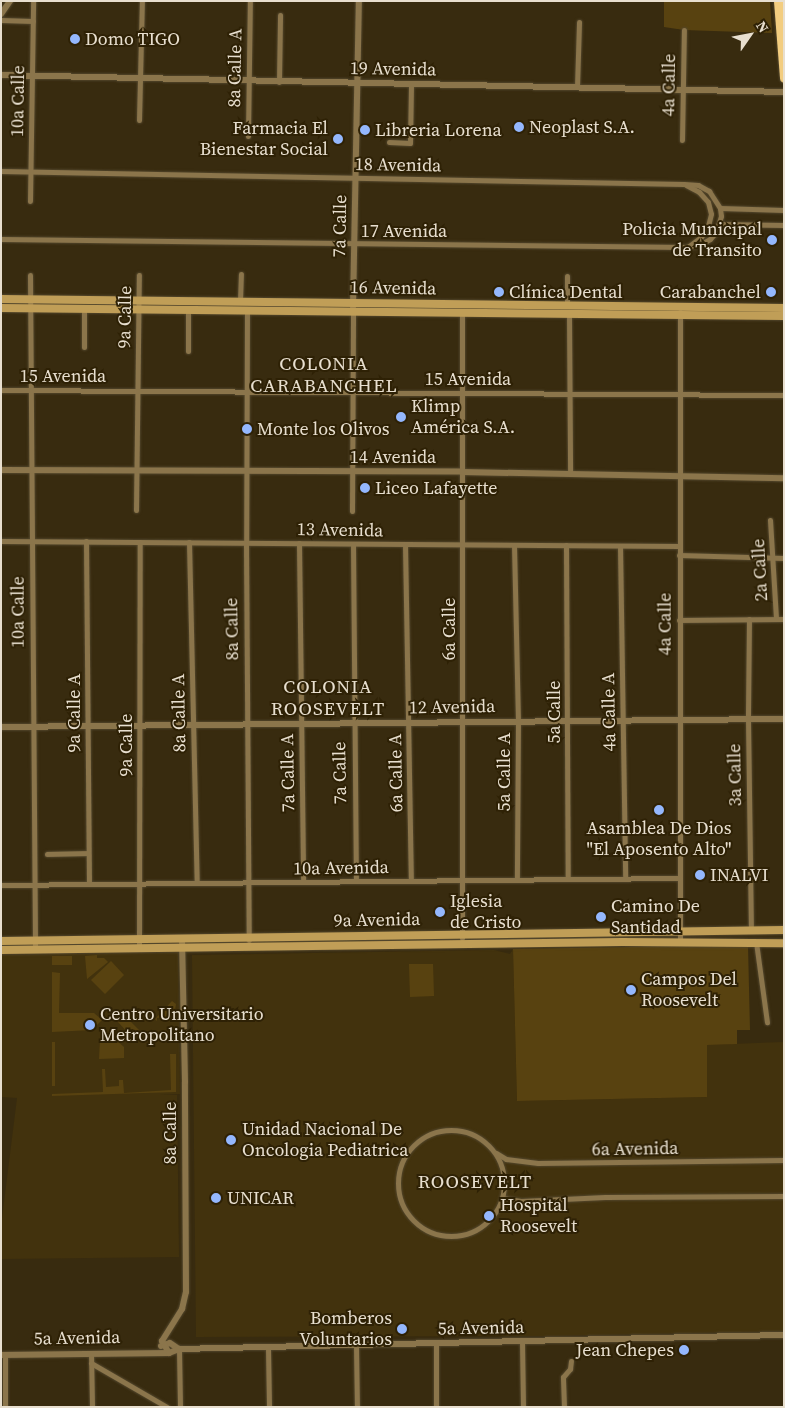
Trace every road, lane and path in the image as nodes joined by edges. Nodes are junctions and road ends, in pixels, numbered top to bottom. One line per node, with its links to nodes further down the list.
1 (10, 1): 7 (street)
2 (33, 1): 10 (street, 10a Calle)
3 (142, 1): 15 (street)
4 (250, 1): 17 (street, 8a Calle A)
5 (359, 1): 19 (street, 7a Calle)
6 (778, 1): 16 (highway)
7 (1, 14)
8 (280, 15): 18 (street)
9 (1, 20): 10 (street)
10 (33, 21): 14 (street, 10a Calle)
11 (579, 22): 21 (street)
12 (684, 30): 22 (street, 4a Calle)
13 (1, 75): 14 (street, 19 Avenida)
14 (33, 75): 15 (street, 19 Avenida); 29 (street, 10a Calle)
15 (140, 77): 17 (street, 19 Avenida); 24 (street)
16 (784, 78)
17 (248, 82): 18 (street, 19 Avenida); 25 (street, 8a Calle A)
18 (280, 82): 19 (street, 19 Avenida)
19 (357, 84): 20 (street, 19 Avenida); 30 (street, 7a Calle)
20 (411, 84): 21 (street, 19 Avenida); 27 (street)
21 (577, 86): 22 (street, 19 Avenida)
22 (682, 91): 23 (street, 19 Avenida); 26 (street, 4a Calle)
23 (784, 92)
24 (140, 120)
25 (248, 136)
26 (682, 140)
27 (389, 142)
28 (1, 171): 29 (street, 18 Avenida)
29 (31, 172): 30 (street, 18 Avenida); 32 (street, 10a Calle)
30 (356, 178): 31 (street, 18 Avenida); 38 (street, 7a Calle)
31 (684, 184): 33 (street, 18 Avenida); 39 (street)
32 (30, 201)
33 (720, 208): 34 (street); 35 (street)
34 (784, 210)
35 (719, 224): 36 (street); 39 (street, 17 Avenida)
36 (784, 225)
37 (1, 239): 38 (street, 17 Avenida)
38 (355, 244): 39 (street, 17 Avenida); 48 (street, 7a Calle)
39 (686, 247)
40 (241, 274): 47 (street)
41 (30, 275): 45 (street, 10a Calle)
42 (139, 275): 46 (street, 9a Calle)
43 (567, 276): 49 (street)
44 (1, 298): 45 (main road, 16 Avenida)
45 (30, 299): 46 (main road, 16 Avenida); 51 (street, 10a Calle)
46 (139, 300): 47 (main road, 16 Avenida); 54 (street, 9a Calle)
47 (240, 301): 48 (main road, 16 Avenida)
48 (353, 302): 49 (main road, 16 Avenida); 58 (street, 7a Calle)
49 (567, 306): 57 (main road, 16 Avenida)
50 (1, 308): 51 (main road, 16 Avenida)
51 (30, 308): 53 (main road, 16 Avenida); 65 (street, 10a Calle)
52 (784, 308): 57 (main road, 16 Avenida)
53 (84, 309): 54 (main road, 16 Avenida); 62 (street)
54 (138, 310): 55 (main road, 16 Avenida); 66 (street, 9a Calle)
55 (188, 310): 56 (main road, 16 Avenida); 63 (street)
56 (247, 311): 58 (main road, 16 Avenida); 67 (street, 8a Calle)
57 (680, 311): 60 (main road, 16 Avenida); 61 (main road, 16 Avenida); 71 (street, 4a Calle)
58 (353, 312): 59 (main road, 16 Avenida); 68 (street, 7a Calle)
59 (462, 313): 60 (main road, 16 Avenida); 69 (street, 6a Calle)
60 (569, 314): 70 (street)
61 (784, 316)
62 (84, 347)
63 (188, 351)
64 (1, 390): 65 (street, 15 Avenida)
65 (30, 390): 66 (street, 15 Avenida); 74 (street, 10a Calle)
66 (138, 390): 67 (street, 15 Avenida); 75 (street, 9a Calle)
67 (247, 391): 68 (street, 15 Avenida); 76 (street, 8a Calle)
68 (352, 392): 69 (street, 15 Avenida); 77 (street, 7a Calle)
69 (462, 393): 70 (street, 15 Avenida); 78 (street, 6a Calle)
70 (570, 393): 71 (street, 15 Avenida); 79 (street)
71 (679, 394): 72 (street, 15 Avenida); 80 (street, 4a Calle)
72 (784, 395)
73 (1, 470): 74 (street, 14 Avenida)
74 (31, 470): 75 (street, 14 Avenida); 86 (street, 10a Calle)
75 (137, 471): 76 (street, 14 Avenida); 82 (street, 9a Calle)
76 (246, 471): 77 (street, 14 Avenida); 90 (street, 8a Calle)
77 (352, 472): 78 (street, 14 Avenida); 83 (street, 7a Calle)
78 (462, 472): 79 (street, 14 Avenida); 94 (street, 6a Calle)
79 (570, 474): 80 (street, 14 Avenida)
80 (678, 475): 81 (street, 14 Avenida); 98 (street, 4a Calle)
81 (784, 478)
82 (136, 510)
83 (352, 511)
84 (770, 520): 100 (street, 2a Calle)
85 (1, 541): 86 (street, 13 Avenida)
86 (31, 541): 87 (street, 13 Avenida); 121 (street, 10a Calle)
87 (86, 541): 88 (street, 13 Avenida); 119 (street, 9a Calle A)
88 (140, 542): 89 (street, 13 Avenida); 117 (street, 9a Calle)
89 (189, 542): 90 (street, 13 Avenida); 118 (street, 8a Calle A)
90 (246, 542): 91 (street, 13 Avenida); 116 (street, 8a Calle)
91 (299, 543): 92 (street, 13 Avenida); 114 (street, 7a Calle A)
92 (353, 544): 93 (street, 13 Avenida); 115 (street, 7a Calle)
93 (405, 544): 94 (street, 13 Avenida); 112 (street, 6a Calle A)
94 (462, 544): 95 (street, 13 Avenida); 113 (street, 6a Calle)
95 (514, 545): 96 (street, 13 Avenida); 111 (street, 5a Calle A)
96 (566, 545): 97 (street, 13 Avenida); 109 (street, 5a Calle)
97 (620, 546): 98 (street, 13 Avenida); 107 (street, 4a Calle A)
98 (678, 546): 99 (street, 4a Calle)
99 (679, 555): 100 (street); 105 (street, 4a Calle)
100 (773, 558): 101 (street); 103 (street, 2a Calle)
101 (784, 558)
102 (749, 619): 103 (street); 105 (street); 106 (street, 3a Calle)
103 (776, 619): 104 (street)
104 (784, 619)
105 (679, 620): 110 (street, 4a Calle)
106 (748, 718): 108 (street, 12 Avenida); 110 (street, 12 Avenida); 138 (street, 3a Calle)
107 (622, 719): 109 (street, 12 Avenida); 110 (street, 12 Avenida); 126 (street, 4a Calle A)
108 (784, 719)
109 (568, 720): 111 (street, 12 Avenida); 125 (street, 5a Calle)
110 (679, 720): 124 (street, 4a Calle)
111 (518, 721): 113 (street, 12 Avenida); 128 (street, 5a Calle A)
112 (409, 722): 113 (street, 12 Avenida); 115 (street, 12 Avenida); 130 (street, 6a Calle A)
113 (462, 722): 127 (street, 6a Calle)
114 (301, 723): 115 (street, 12 Avenida); 116 (street, 12 Avenida); 132 (street, 7a Calle A)
115 (354, 723): 129 (street, 7a Calle)
116 (248, 724): 118 (street, 12 Avenida); 131 (street, 8a Calle)
117 (140, 725): 118 (street, 12 Avenida); 119 (street, 12 Avenida); 135 (street, 9a Calle)
118 (193, 725): 133 (street, 8a Calle A)
119 (88, 726): 121 (street, 12 Avenida); 122 (street, 9a Calle A)
120 (1, 727): 121 (street, 12 Avenida)
121 (33, 727): 137 (street, 10a Calle)
122 (88, 853): 123 (street); 134 (street, 9a Calle A)
123 (47, 854)
124 (680, 878): 126 (street, 10a Avenida); 140 (street, 4a Calle)
125 (568, 879): 126 (street, 10a Avenida); 128 (street, 10a Avenida)
126 (624, 879)
127 (463, 880): 128 (street, 10a Avenida); 130 (street, 10a Avenida); 141 (street, 6a Calle)
128 (517, 880)
129 (356, 881): 130 (street, 10a Avenida); 132 (street, 10a Avenida)
130 (411, 881)
131 (249, 882): 132 (street, 10a Avenida); 133 (street, 10a Avenida); 142 (street, 8a Calle)
132 (303, 882)
133 (197, 883): 135 (street, 10a Avenida)
134 (89, 884): 135 (street, 10a Avenida); 137 (street, 10a Avenida)
135 (139, 884): 144 (street, 9a Calle)
136 (1, 885): 137 (street, 10a Avenida)
137 (34, 885): 145 (street, 10a Calle)
138 (751, 930): 139 (main road, 9a Avenida); 140 (main road, 9a Avenida)
139 (784, 930)
140 (680, 931): 141 (main road, 9a Avenida); 147 (street, 4a Calle)
141 (462, 934): 142 (main road, 9a Avenida); 150 (street, 6a Calle)
142 (249, 937): 143 (main road, 9a Avenida); 151 (street, 8a Calle)
143 (182, 938): 144 (main road, 9a Avenida); 152 (street, 8a Calle)
144 (139, 939): 145 (main road, 9a Avenida); 153 (street, 9a Calle)
145 (35, 940): 146 (main road, 9a Avenida); 154 (street, 10a Calle)
146 (1, 941)
147 (680, 942): 148 (main road, 9a Avenida); 150 (main road, 9a Avenida)
148 (756, 942): 149 (main road, 9a Avenida); 156 (street)
149 (784, 943)
150 (463, 944): 151 (main road, 9a Avenida)
151 (249, 946): 152 (main road, 9a Avenida)
152 (182, 947): 153 (main road, 9a Avenida); 161 (street, 8a Calle)
153 (139, 948): 154 (main road, 9a Avenida)
154 (35, 949): 155 (main road, 9a Avenida)
155 (1, 950)
156 (767, 1022)
157 (491, 1149): 158 (street, 6a Avenida); 160 (street); 160 (street)
158 (784, 1160)
159 (784, 1196): 160 (street)
160 (502, 1198)
161 (174, 1324): 165 (street, 8a Calle); 167 (street, 8a Calle)
162 (784, 1335): 163 (street, 5a Avenida)
163 (522, 1342): 164 (street, 5a Avenida); 182 (street)
164 (436, 1344): 166 (street, 5a Avenida); 181 (street)
165 (163, 1345): 167 (street, 5a Avenida); 169 (street); 171 (street)
166 (356, 1346): 168 (street, 5a Avenida); 180 (street)
167 (176, 1347): 168 (street, 5a Avenida); 171 (street, 5a Avenida); 178 (street, 8a Calle)
168 (268, 1348): 179 (street)
169 (153, 1352): 170 (street, 5a Avenida); 171 (street, 5a Avenida)
170 (91, 1353): 172 (street, 5a Avenida); 174 (street)
171 (169, 1353)
172 (3, 1355): 175 (street)
173 (571, 1361): 183 (street)
174 (91, 1363): 176 (street); 177 (street)
175 (5, 1407)
176 (92, 1407)
177 (167, 1407)
178 (180, 1407)
179 (269, 1407)
180 (356, 1407)
181 (436, 1407)
182 (523, 1407)
183 (564, 1407)

